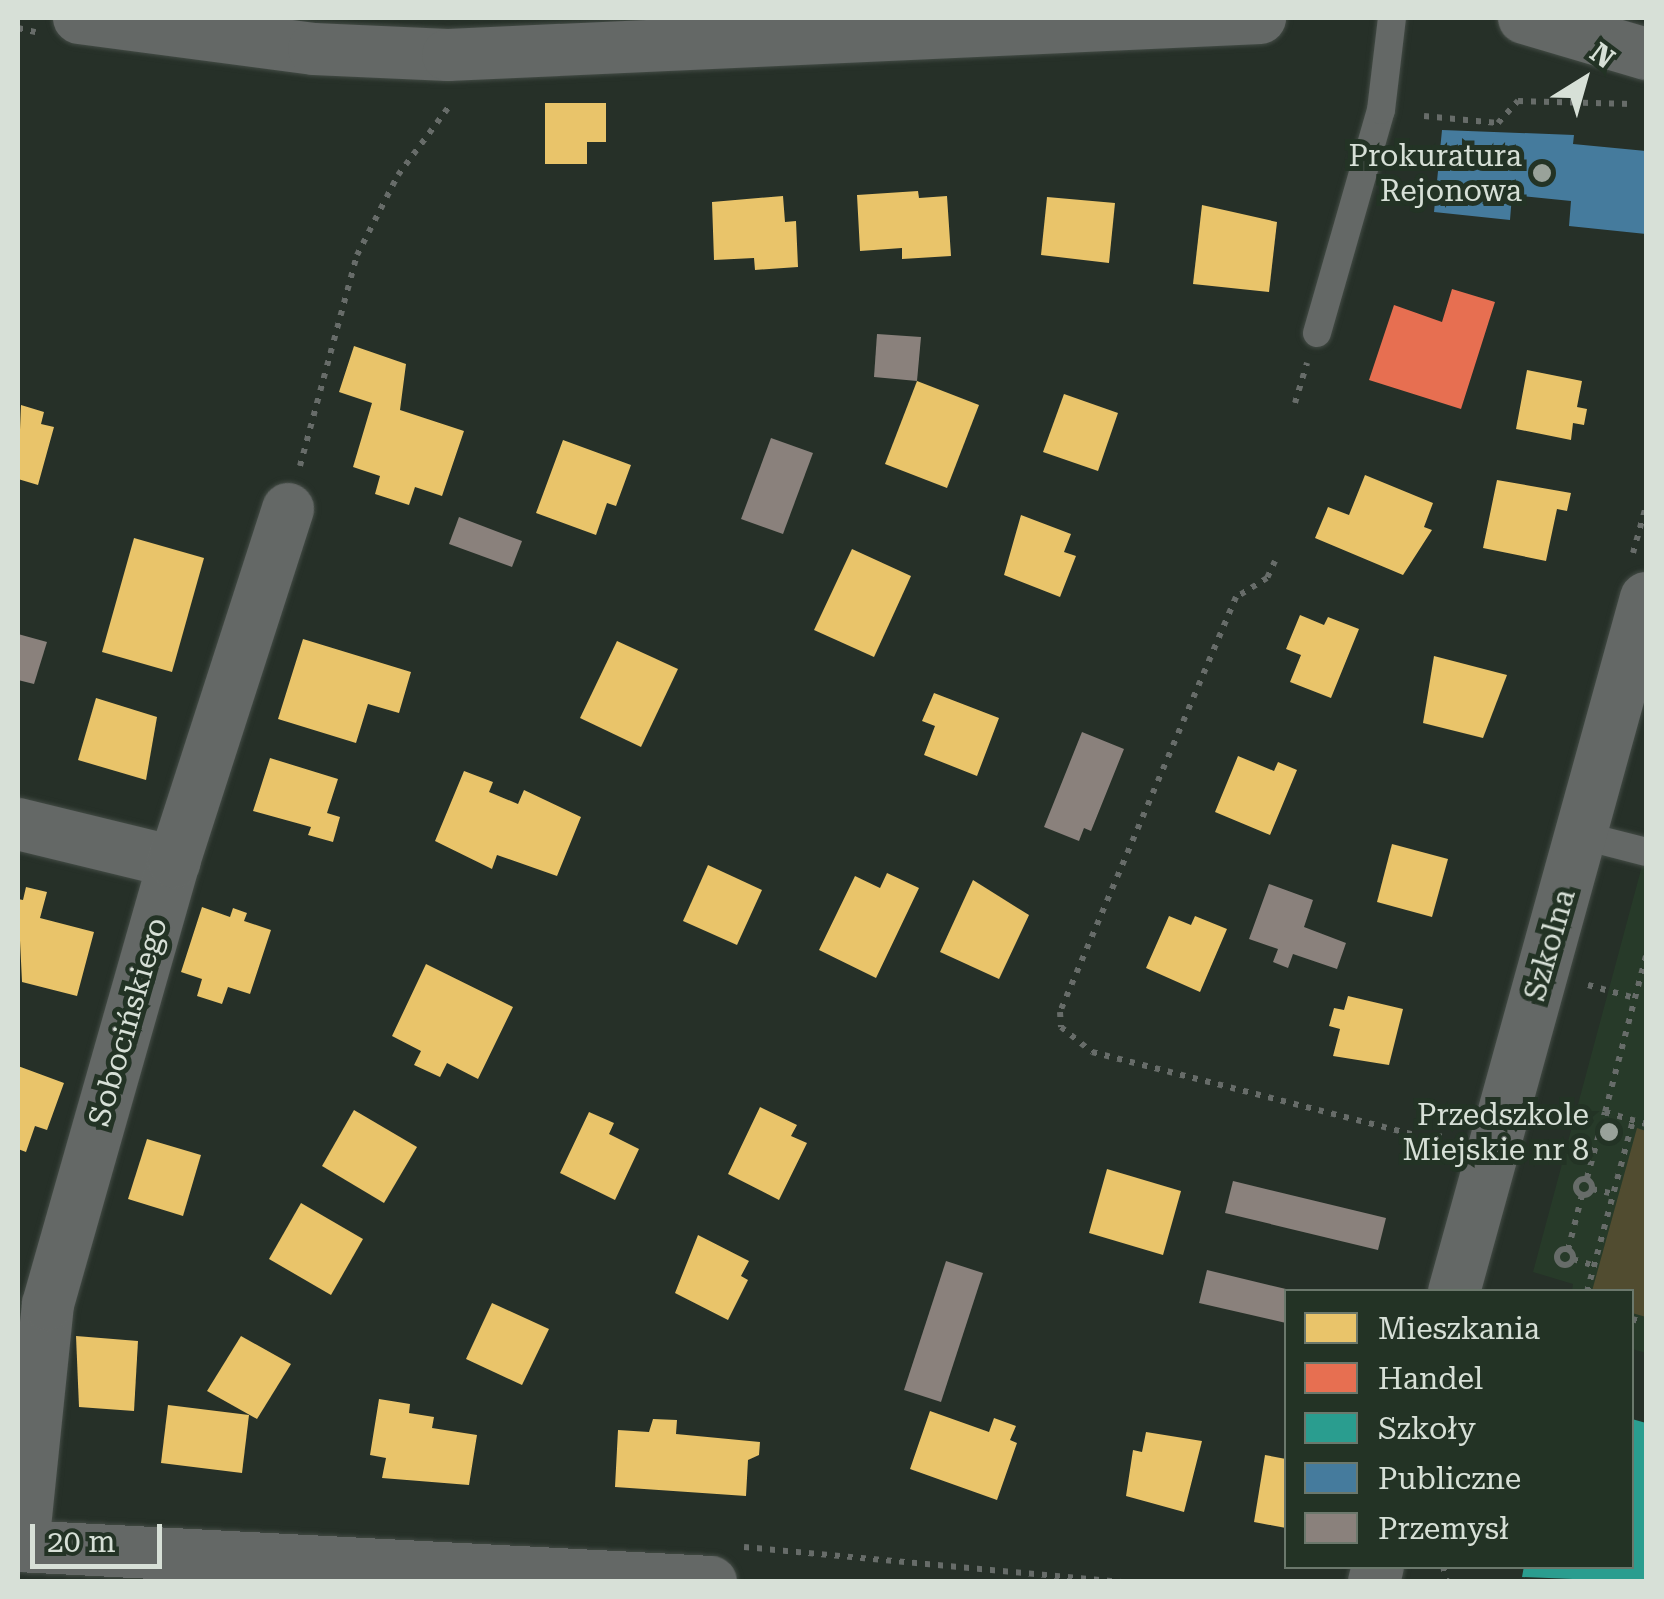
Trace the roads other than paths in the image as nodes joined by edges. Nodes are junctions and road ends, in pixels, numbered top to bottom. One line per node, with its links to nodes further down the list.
1 (79, 18): 5 (street)
2 (1260, 18): 5 (street)
3 (1392, 18): 7 (lane)
4 (1540, 18): 6 (street)
5 (576, 33)
6 (1645, 79)
7 (1316, 333)
8 (288, 510): 13 (street, Sobocińskiego)
9 (1637, 585): 11 (street, Szkolna)
10 (18, 824): 13 (street)
11 (1580, 835): 12 (lane); 14 (street, Szkolna)
12 (1646, 852)
13 (174, 862): 15 (street, Sobocińskiego)
14 (1455, 1289)
15 (20, 1546): 16 (street)
16 (711, 1582)

